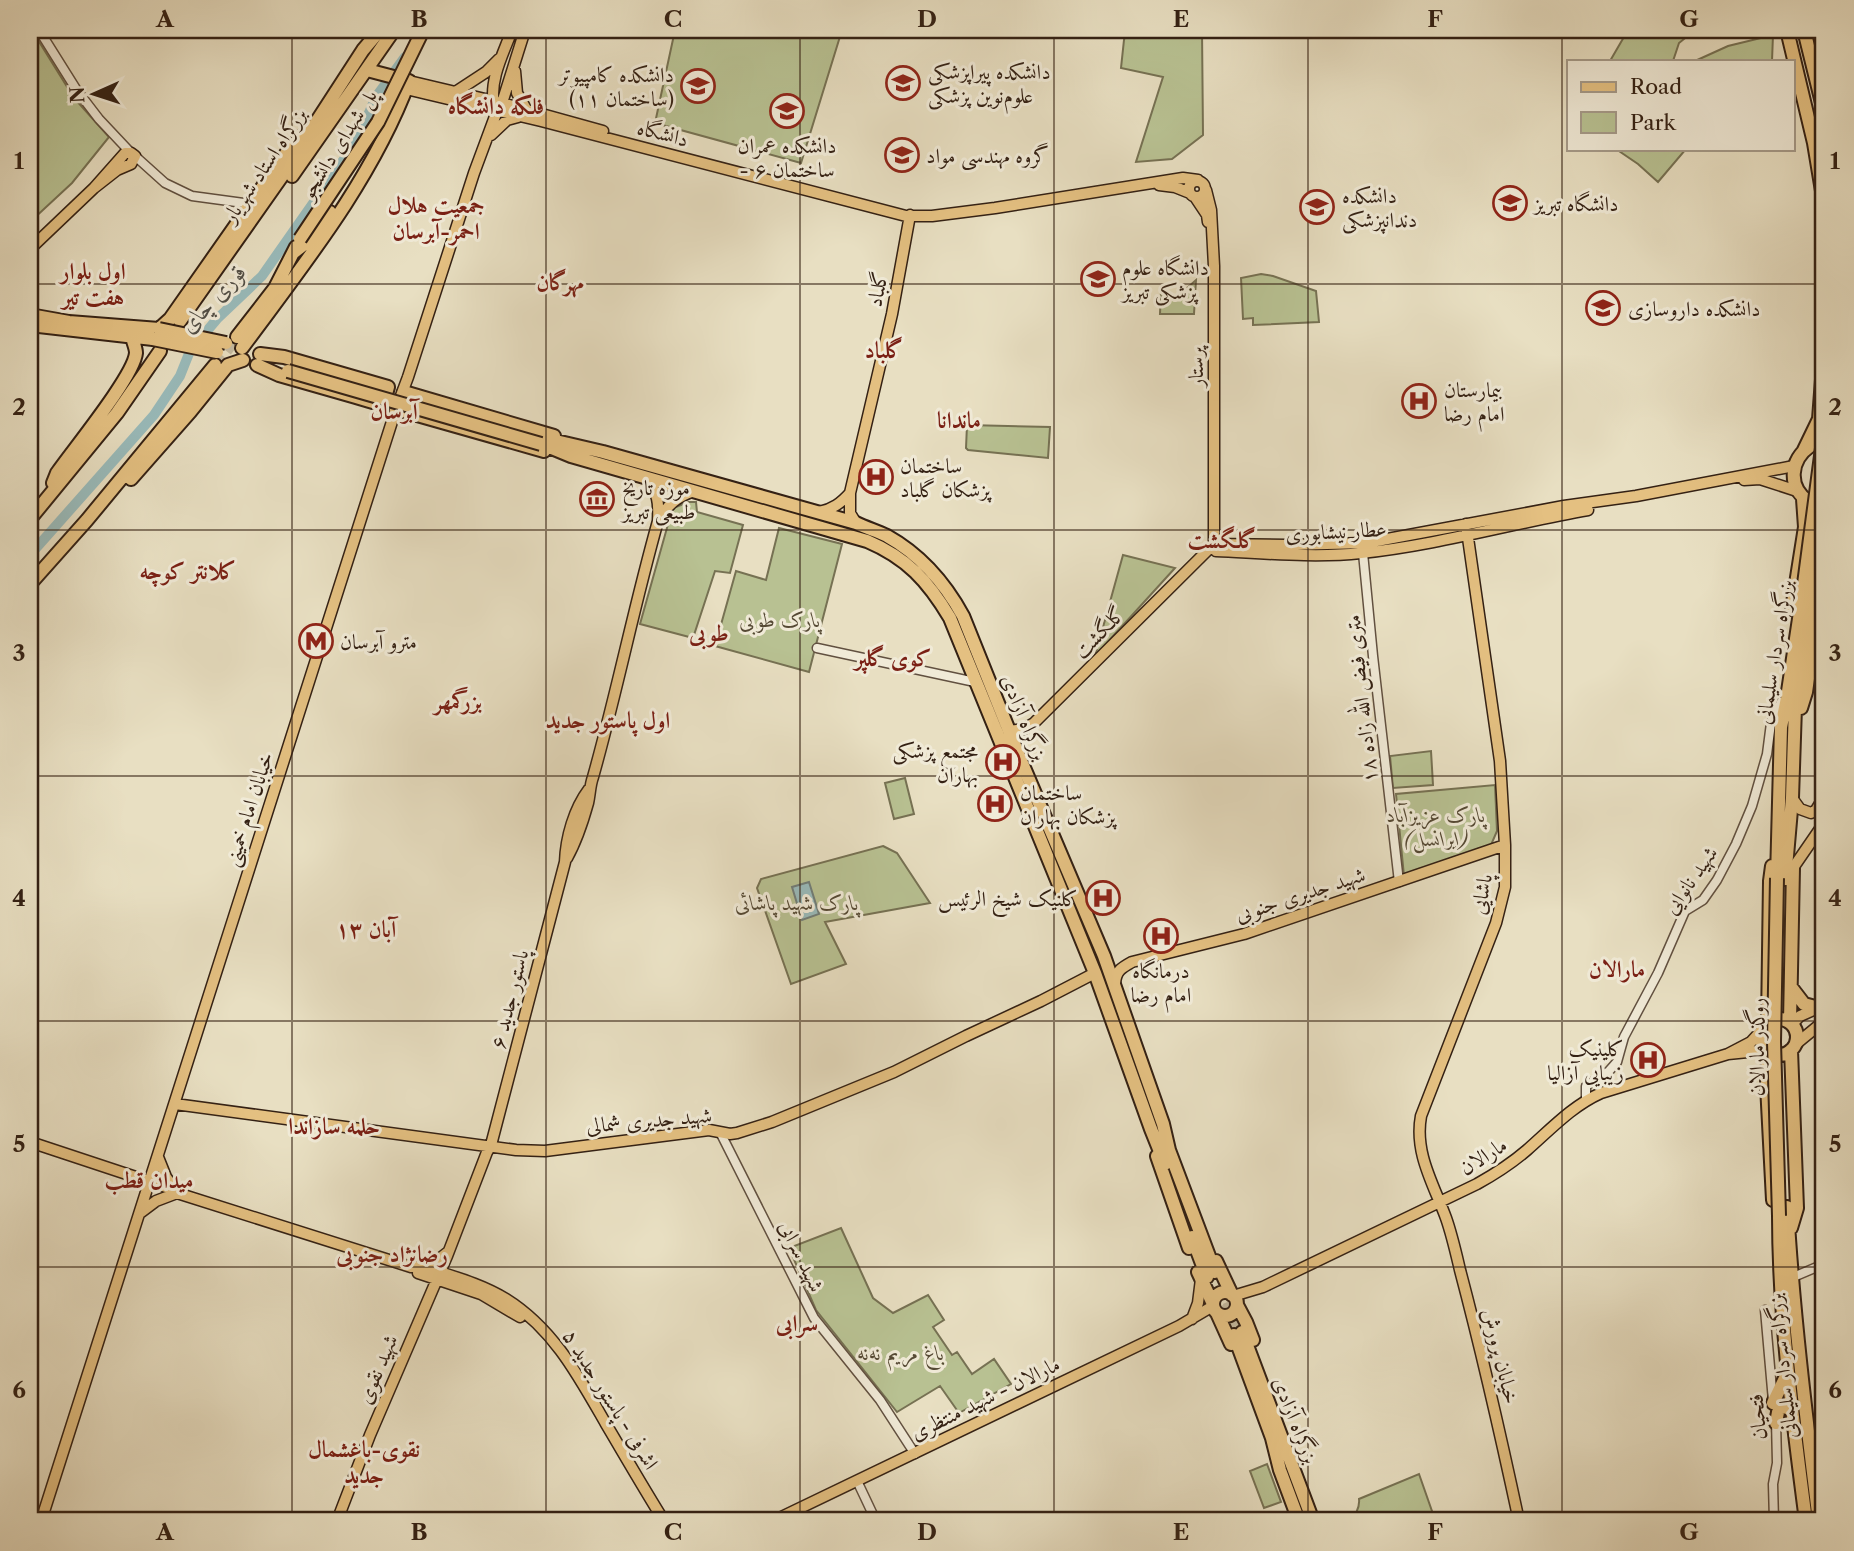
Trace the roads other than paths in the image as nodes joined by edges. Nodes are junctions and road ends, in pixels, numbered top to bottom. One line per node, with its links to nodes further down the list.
1 (39, 30): 23 (street)
2 (372, 30): 10 (highway)
3 (380, 30): 10 (highway, بزرگراه استاد شهریار)
4 (394, 30): 13 (highway)
5 (423, 30): 32 (highway, پل شهدای دانشجو, bridge)
6 (512, 30): 11 (main road)
7 (525, 30): 12 (main road)
8 (1787, 30): 28 (highway)
9 (1804, 30): 18 (highway)
10 (363, 50): 20 (highway, بزرگراه استاد شهریار)
11 (502, 57): 14 (main road); 16 (main road)
12 (513, 68): 14 (main road); 17 (main road); 19 (main road)
13 (367, 69): 15 (highway); 33 (highway)
14 (498, 69): 17 (main road)
15 (407, 85): 16 (main road, دانشگاه); 17 (main road, دانشگاه); 21 (highway)
16 (454, 93): 17 (main road, دانشگاه)
17 (498, 105): 19 (main road, دانشگاه); 22 (main road, خیابان امام خمینی)
18 (1824, 111)
19 (523, 113): 22 (main road); 30 (main road, دانشگاه)
20 (315, 124): 29 (highway); 33 (highway, بزرگراه استاد شهریار)
21 (384, 137): 32 (highway); 40 (highway)
22 (486, 141): 44 (main road, خیابان امام خمینی)
23 (133, 155): 29 (street); 31 (main road)
24 (1198, 180): 25 (main road, دانشگاه); 26 (main road); 27 (main road)
25 (1152, 184): 27 (main road, دانشگاه); 30 (main road, دانشگاه)
26 (1206, 190): 27 (main road); 70 (main road, پرستار)
27 (1192, 195): 70 (main road, پرستار)
28 (1824, 203)
29 (251, 204): 37 (highway)
30 (910, 215): 57 (main road, گلباد)
31 (30, 249)
32 (293, 253): 40 (highway)
33 (205, 286): 35 (highway, بزرگراه استاد شهریار)
34 (30, 315): 37 (highway)
35 (180, 321)
36 (30, 325): 38 (highway)
37 (156, 334): 38 (highway); 40 (highway, bridge)
38 (131, 337): 59 (highway)
39 (160, 351): 59 (highway)
40 (230, 351): 42 (highway); 62 (highway); 62 (highway)
41 (1824, 353): 48 (highway)
42 (258, 359): 43 (highway); 45 (highway); 52 (highway, بزرگراه آزادی, bridge)
43 (363, 380): 45 (highway); 45 (highway)
44 (404, 392): 46 (main road, خیابان امام خمینی); 47 (highway)
45 (356, 397)
46 (396, 409): 49 (highway); 103 (main road, خیابان امام خمینی)
47 (466, 410): 49 (highway); 52 (highway)
48 (1821, 422): 53 (highway)
49 (461, 428): 52 (highway)
50 (1824, 433): 74 (highway, بزرگراه سردار سلیمانی, bridge)
51 (1824, 442): 53 (highway)
52 (572, 450): 55 (highway, بزرگراه آزادی); 64 (highway, بزرگراه آزادی)
53 (1804, 450): 54 (highway)
54 (1794, 466): 58 (highway); 67 (main road, عطار نیشابوری)
55 (646, 478): 56 (highway, بزرگراه آزادی); 63 (main road, پاستور جدید ۶)
56 (695, 490): 63 (main road, پاستور جدید ۶); 64 (highway, بزرگراه آزادی)
57 (850, 493): 64 (main road); 65 (main road)
58 (1800, 495): 60 (highway); 68 (highway); 69 (main road, عطار نیشابوری)
59 (47, 499): 61 (highway)
60 (1824, 507): 74 (highway, بزرگراه سردار سلیمانی, bridge)
61 (30, 519)
62 (88, 520): 73 (highway)
63 (658, 521): 107 (main road, پاستور جدید ۶)
64 (829, 521): 65 (highway, بزرگراه آزادی); 76 (highway, بزرگراه آزادی)
65 (856, 523): 80 (highway, بزرگراه آزادی)
66 (1824, 523): 68 (highway)
67 (1466, 524): 69 (main road, پاشایی); 70 (main road, عطار نیشابوری)
68 (1805, 527): 77 (highway)
69 (1467, 536): 71 (main road, عطار نیشابوری); 84 (main road, پاشایی)
70 (1211, 546): 71 (main road, عطار نیشابوری); 80 (main road, گلگشت)
71 (1363, 553): 87 (street, ۱۸ متری فیض الله زاده)
72 (1824, 570): 79 (highway)
73 (30, 584)
74 (1807, 599): 78 (highway, بزرگراه سردار سلیمانی); 79 (highway, بزرگراه سردار سلیمانی)
75 (817, 648): 76 (street)
76 (975, 682): 88 (highway, بزرگراه آزادی)
77 (1781, 702): 78 (highway); 102 (street, شهید نانوایی)
78 (1781, 727): 85 (highway, بزرگراه سردار سلیمانی)
79 (1795, 728): 82 (highway, بزرگراه سردار سلیمانی)
80 (1009, 731): 89 (highway, بزرگراه آزادی)
81 (1824, 797): 82 (main road)
82 (1792, 798): 85 (highway, بزرگراه سردار سلیمانی)
83 (1824, 823): 86 (main road)
84 (1505, 845): 87 (main road, شهید جدیری جنوبی); 111 (main road, پاشایی)
85 (1783, 852): 86 (highway, بزرگراه سردار سلیمانی); 86 (highway); 90 (highway)
86 (1785, 875): 91 (highway); 112 (highway, روگذر مارالان, bridge)
87 (1399, 882): 89 (main road, شهید جدیری جنوبی)
88 (1095, 973): 104 (highway, بزرگراه آزادی); 105 (main road, شهید جدیری شمالی)
89 (1115, 983): 104 (highway, بزرگراه آزادی)
90 (1768, 984): 91 (highway); 96 (highway)
91 (1791, 986): 93 (highway); 95 (highway)
92 (1824, 992): 93 (street)
93 (1822, 1007): 94 (main road); 95 (main road)
94 (1824, 1021): 97 (main road)
95 (1791, 1023): 96 (highway); 97 (highway)
96 (1765, 1026): 98 (highway); 99 (main road)
97 (1794, 1047): 98 (highway); 100 (highway)
98 (1768, 1050): 99 (main road); 101 (highway)
99 (1728, 1054): 102 (main road, مارالان)
100 (1793, 1082): 101 (highway); 114 (highway)
101 (1767, 1085): 114 (highway)
102 (1586, 1100): 111 (main road, مارالان)
103 (174, 1104): 107 (main road, شهید جدیری شمالی); 108 (main road, خیابان امام خمینی)
104 (1157, 1126): 120 (highway, بزرگراه آزادی); 121 (highway)
105 (720, 1132): 107 (main road, شهید جدیری شمالی); 133 (street, شهید سرابی)
106 (30, 1145): 109 (main road)
107 (491, 1145): 115 (main road); 118 (main road)
108 (158, 1156): 109 (main road, خیابان امام خمینی); 110 (main road)
109 (149, 1183): 110 (main road); 113 (main road, خیابان امام خمینی)
110 (175, 1192): 113 (main road); 117 (main road)
111 (1439, 1203): 124 (main road, مارالان); 147 (main road, خیابان پرورش)
112 (1783, 1212): 114 (highway, بزرگراه سردار سلیمانی)
113 (140, 1213): 138 (main road, خیابان امام خمینی)
114 (1784, 1238): 119 (highway, بزرگراه سردار سلیمانی); 129 (highway, بزرگراه سردار سلیمانی)
115 (449, 1252): 117 (main road); 118 (main road)
116 (1824, 1264): 119 (street)
117 (417, 1269): 118 (main road); 123 (main road)
118 (441, 1277): 122 (main road, اشرفی - پاستور جدید ۵); 123 (main road, شهید نقوی); 142 (main road, اشرفی - پاستور جدید ۵)
119 (1791, 1278): 136 (highway, بزرگراه سردار سلیمانی)
120 (1207, 1279): 121 (highway); 125 (highway, بزرگراه آزادی); 127 (main road)
121 (1226, 1281): 124 (highway)
122 (462, 1287): 123 (main road); 141 (main road, اشرفی - پاستور جدید ۵)
123 (432, 1298): 139 (main road, شهید نقوی); 140 (main road, شهید نقوی)
124 (1236, 1303): 125 (highway); 125 (highway); 128 (highway); 135 (highway)
125 (1214, 1308): 127 (main road, مارالان - شهید منتظری); 128 (highway, بزرگراه آزادی)
126 (1765, 1310): 130 (street, فتحیان)
127 (1192, 1320): 133 (main road, مارالان - شهید منتظری)
128 (1224, 1326): 134 (highway, بزرگراه آزادی)
129 (1788, 1372): 130 (highway); 131 (highway, بزرگراه سردار سلیمانی)
130 (1773, 1403): 132 (street, فتحیان)
131 (1792, 1411): 132 (highway); 149 (highway, بزرگراه سردار سلیمانی)
132 (1776, 1423): 148 (street, فتحیان)
133 (915, 1454): 143 (main road, مارالان - شهید منتظری)
134 (1280, 1470): 135 (highway, بزرگراه آزادی); 145 (highway, بزرگراه آزادی)
135 (1295, 1470): 146 (highway, بزرگراه آزادی)
136 (1819, 1477): 150 (highway, بزرگراه سردار سلیمانی)
137 (859, 1485): 144 (street)
138 (41, 1521)
139 (337, 1521)
140 (342, 1521)
141 (657, 1521)
142 (664, 1521)
143 (773, 1521)
144 (876, 1521)
145 (1299, 1521)
146 (1313, 1521)
147 (1518, 1521)
148 (1773, 1521)
149 (1806, 1521)
150 (1819, 1521)

